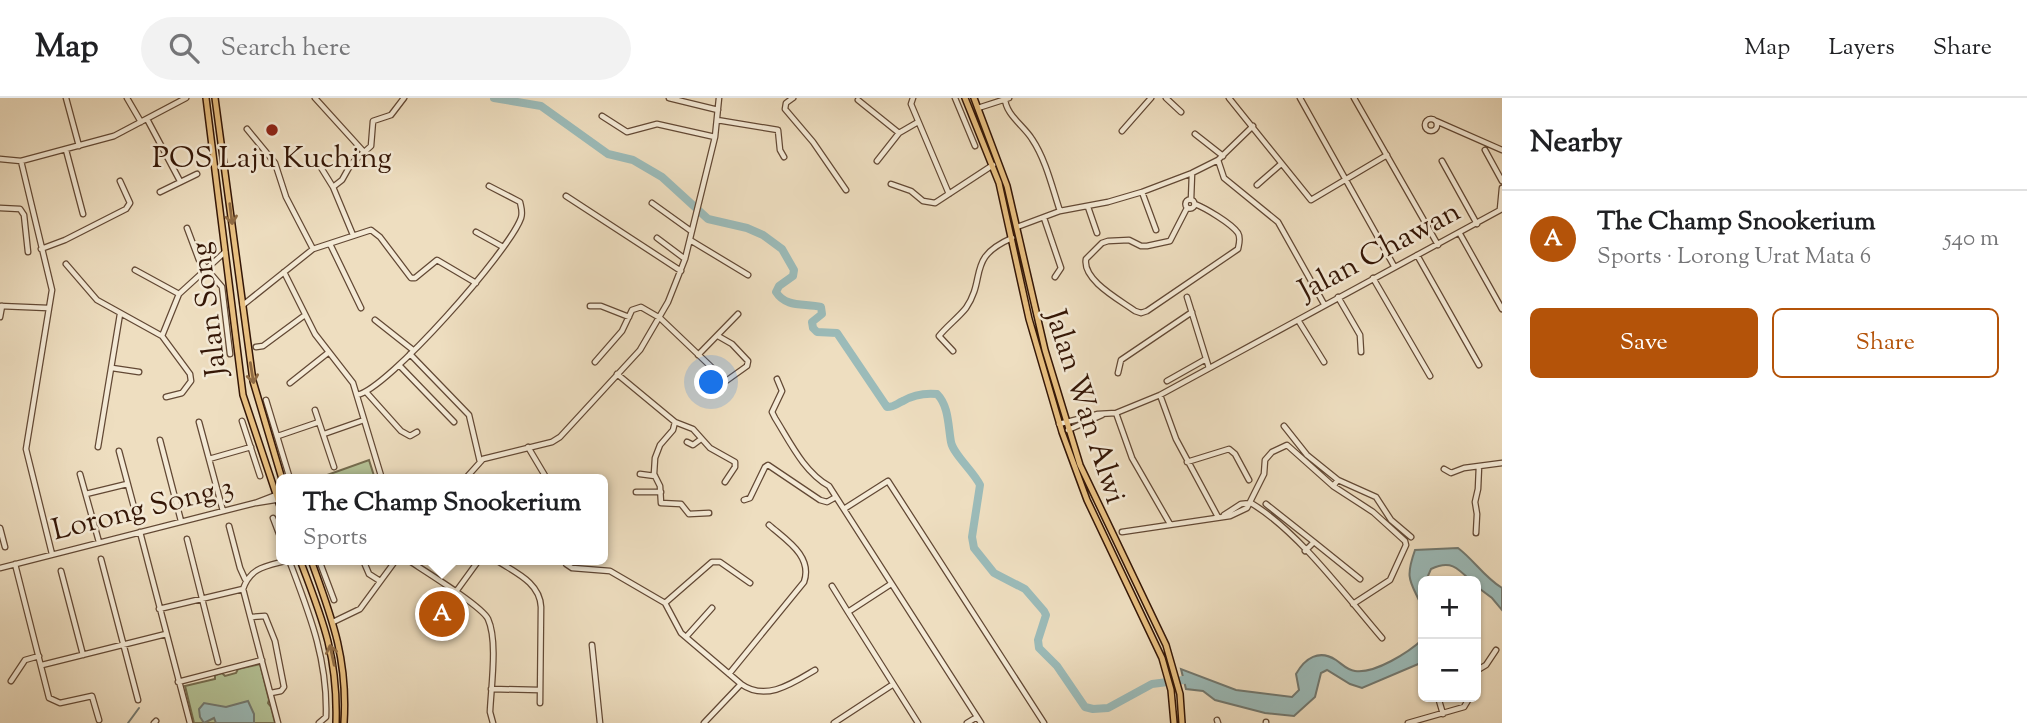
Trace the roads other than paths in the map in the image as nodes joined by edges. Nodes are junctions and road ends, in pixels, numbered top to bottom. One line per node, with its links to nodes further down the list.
1 (66, 98): 37 (street)
2 (127, 98): 29 (street)
3 (186, 98): 26 (street)
4 (215, 98): 89 (main road, Jalan Song, one-way to 89)
5 (315, 98): 42 (street)
6 (404, 98): 42 (street)
7 (669, 98): 23 (street)
8 (719, 98): 23 (street)
9 (793, 98): 64 (street)
10 (955, 98): 38 (street)
11 (965, 98): 51 (main road, Jalan Wan Alwi)
12 (974, 98): 22 (main road, Jalan Wan Alwi)
13 (1006, 98): 22 (street); 74 (street)
14 (1151, 98): 33 (street)
15 (1166, 98): 24 (street)
16 (1229, 98): 31 (street)
17 (1300, 98): 55 (street)
18 (1354, 98): 43 (street)
19 (205, 99): 95 (main road, Jalan Song)
20 (912, 99): 30 (street)
21 (858, 100): 34 (street)
22 (978, 108): 78 (main road, Jalan Wan Alwi)
23 (718, 110): 27 (street)
24 (1181, 112)
25 (602, 116): 36 (street)
26 (147, 119): 29 (street); 57 (street)
27 (717, 120): 36 (street); 44 (street)
28 (1436, 121): 41 (street)
29 (141, 122): 37 (street)
30 (918, 122): 34 (street); 67 (street)
31 (1253, 126): 45 (street); 50 (street)
32 (247, 129): 94 (street)
33 (1122, 131)
34 (899, 133): 47 (street)
35 (1195, 134): 45 (street)
36 (715, 136): 80 (street)
37 (79, 146): 39 (street)
38 (975, 146)
39 (66, 150): 49 (street); 75 (street)
40 (1485, 150): 58 (street)
41 (1502, 150)
42 (364, 152): 62 (street)
43 (1387, 155): 55 (street); 91 (street)
44 (784, 157)
45 (1220, 158): 53 (street); 112 (street)
46 (0, 159): 49 (street)
47 (877, 161)
48 (1442, 161): 77 (street)
49 (21, 162): 93 (street)
50 (1281, 164): 55 (street); 60 (street)
51 (993, 165): 67 (street); 87 (main road, Jalan Wan Alwi)
52 (320, 166): 62 (street)
53 (1192, 173): 66 (street); 70 (street)
54 (197, 174): 57 (street)
55 (1346, 180): 100 (street)
56 (120, 181): 93 (street)
57 (180, 181): 65 (street)
58 (1502, 181)
59 (891, 184): 67 (street)
60 (1257, 185)
61 (489, 186): 92 (street)
62 (333, 187): 85 (street)
63 (1502, 188): 73 (street)
64 (846, 190)
65 (160, 191)
66 (1142, 192): 71 (street); 81 (street)
67 (950, 194)
68 (566, 196): 103 (street)
69 (652, 202): 80 (street)
70 (1193, 202): 70 (street)
71 (1088, 207): 74 (street); 83 (street)
72 (0, 208): 96 (street)
73 (1501, 210): 77 (street, Jalan Chawan)
74 (1060, 211): 76 (street)
75 (83, 214)
76 (1044, 218): 78 (street); 106 (street)
77 (1477, 224): 84 (street, Jalan Chawan)
78 (1017, 227): 166 (main road, Jalan Wan Alwi)
79 (187, 228): 101 (street)
80 (691, 230): 88 (street)
81 (1156, 230)
82 (476, 232): 92 (street)
83 (1097, 233)
84 (1460, 234): 91 (street, Jalan Chawan); 118 (street)
85 (353, 235): 90 (street); 108 (street)
86 (657, 238): 98 (street)
87 (1012, 238): 132 (street); 165 (main road, Jalan Wan Alwi)
88 (690, 240): 98 (street); 105 (street)
89 (234, 241): 95 (main road); 113 (main road, Jalan Song)
90 (330, 244): 94 (street); 117 (street)
91 (1438, 245): 97 (street, Jalan Chawan)
92 (503, 247): 108 (street)
93 (41, 249): 116 (street)
94 (313, 249): 104 (street)
95 (226, 251): 101 (street); 128 (main road, Jalan Song)
96 (28, 252)
97 (1417, 255): 100 (street, Jalan Chawan); 142 (street)
98 (685, 259): 103 (street)
99 (66, 264): 120 (street)
100 (1394, 266): 107 (street, Jalan Chawan)
101 (205, 269): 109 (street); 136 (street)
102 (135, 270): 109 (street)
103 (681, 271): 125 (street)
104 (284, 272): 113 (street); 122 (street)
105 (748, 275)
106 (1055, 277)
107 (1373, 278): 111 (street, Jalan Chawan); 148 (street)
108 (476, 283): 134 (street)
109 (179, 294): 129 (street)
110 (1187, 297): 119 (street)
111 (1338, 297): 112 (street, Jalan Chawan); 135 (street)
112 (1324, 304): 127 (street, Jalan Chawan)
113 (243, 305): 128 (main road); 187 (main road, Jalan Song, one-way to 187)
114 (1, 306): 116 (street); 123 (street)
115 (590, 306): 124 (street)
116 (48, 308): 232 (street)
117 (361, 308)
118 (1502, 309)
119 (1192, 312): 138 (street); 146 (street)
120 (120, 313): 129 (street); 143 (street)
121 (738, 314): 130 (street)
122 (305, 315): 131 (street); 133 (street)
123 (0, 317)
124 (629, 317): 125 (street); 139 (street)
125 (660, 318): 137 (street); 147 (street)
126 (375, 320): 134 (street)
127 (1298, 320): 140 (street); 144 (street, Jalan Chawan)
128 (236, 323): 200 (main road, Jalan Song)
129 (162, 336): 155 (street)
130 (718, 336): 137 (street); 137 (street)
131 (256, 347)
132 (953, 351)
133 (329, 352): 151 (street); 153 (street)
134 (412, 352): 141 (street); 180 (street)
135 (1361, 352)
136 (230, 354)
137 (698, 355)
138 (1206, 359): 144 (street); 150 (street)
139 (595, 362)
140 (1324, 362)
141 (398, 365): 152 (street); 163 (street)
142 (1479, 365)
143 (112, 368): 145 (street); 175 (street)
144 (1209, 368): 154 (street, Jalan Chawan)
145 (139, 372)
146 (1118, 373)
147 (617, 374): 164 (street); 177 (street)
148 (1430, 376)
149 (777, 379): 204 (street)
150 (1167, 381)
151 (290, 383)
152 (367, 393): 153 (street); 168 (street)
153 (358, 395): 159 (street)
154 (1160, 395): 158 (street, Jalan Chawan); 181 (street)
155 (166, 397)
156 (266, 400): 171 (street)
157 (316, 410): 162 (street)
158 (1116, 413): 166 (street, Jalan Chawan); 217 (street)
159 (364, 420): 170 (street); 189 (street)
160 (242, 421): 176 (street)
161 (199, 422): 179 (street)
162 (319, 422): 170 (street); 171 (street)
163 (454, 422)
164 (675, 422): 172 (street); 194 (street)
165 (1059, 424): 166 (street); 169 (main road, Jalan Wan Alwi)
166 (1069, 426): 169 (street); 216 (main road, Jalan Wan Alwi)
167 (1284, 426): 196 (street)
168 (417, 432)
169 (1062, 432): 307 (main road, Jalan Wan Alwi)
170 (324, 434): 184 (street)
171 (278, 436): 188 (street)
172 (701, 439): 174 (street); 197 (street)
173 (160, 440): 215 (street)
174 (687, 442)
175 (98, 447)
176 (250, 447): 179 (street); 193 (street)
177 (528, 447): 180 (street); 191 (street)
178 (119, 452): 198 (street)
179 (209, 459): 211 (street)
180 (480, 462): 190 (street)
181 (1187, 463): 195 (street); 213 (street)
182 (1502, 463): 183 (street)
183 (1479, 466): 185 (street); 224 (street)
184 (334, 467)
185 (1444, 469)
186 (80, 474): 203 (street)
187 (281, 474)
188 (289, 474)
189 (380, 474)
190 (469, 474)
191 (544, 474)
192 (640, 474): 194 (street)
193 (260, 476)
194 (655, 476): 202 (street)
195 (1249, 480)
196 (1338, 480): 199 (street); 225 (street)
197 (725, 482)
198 (127, 484): 203 (street); 210 (street)
199 (1333, 486): 207 (street); 259 (street)
200 (276, 488)
201 (636, 492): 202 (street)
202 (661, 492): 212 (street)
203 (86, 494): 227 (street)
204 (836, 497): 206 (street); 209 (street)
205 (276, 498): 211 (street, Lorong Song 3)
206 (744, 500)
207 (1251, 503): 213 (street); 231 (street)
208 (1266, 504): 228 (street)
209 (844, 509): 252 (street); 306 (street)
210 (135, 511)
211 (223, 511): 215 (street, Lorong Song 3)
212 (709, 513)
213 (1217, 517): 217 (street)
214 (272, 518): 220 (street)
215 (181, 521): 222 (street, Lorong Song 3)
216 (1106, 524): 223 (street); 229 (main road, Jalan Wan Alwi)
217 (1170, 524): 223 (street)
218 (769, 525): 278 (street)
219 (229, 526): 248 (street)
220 (276, 527)
221 (0, 528): 230 (street)
222 (140, 532): 227 (street, Lorong Song 3); 261 (street)
223 (1122, 532): 229 (street)
224 (1476, 533)
225 (1410, 537)
226 (187, 539): 256 (street)
227 (99, 542): 232 (street, Lorong Song 3)
228 (1314, 542): 231 (street); 249 (street)
229 (1117, 545): 308 (main road, Jalan Wan Alwi)
230 (5, 547)
231 (1305, 551): 259 (street)
232 (52, 554): 234 (street, Lorong Song 3)
233 (101, 559): 268 (street)
234 (15, 564): 246 (street, Lorong Song 3); 272 (street)
235 (276, 564): 248 (street)
236 (291, 565): 296 (street)
237 (302, 565): 297 (main road, one-way to 237)
238 (313, 565): 264 (main road)
239 (321, 565): 257 (street)
240 (365, 565): 250 (street)
241 (392, 565): 250 (street)
242 (415, 565): 255 (street)
243 (475, 565): 255 (street)
244 (503, 565): 284 (street)
245 (568, 565): 258 (street)
246 (0, 568)
247 (61, 571): 271 (street)
248 (245, 579): 254 (street)
249 (1360, 579)
250 (380, 581): 264 (street)
251 (750, 583): 258 (street)
252 (891, 584): 262 (street); 291 (street)
253 (832, 586): 262 (street)
254 (243, 589): 256 (street); 263 (street)
255 (455, 593): 283 (street)
256 (201, 599): 261 (street); 274 (street)
257 (334, 600)
258 (665, 603): 266 (street)
259 (1353, 604): 267 (street)
260 (712, 608): 266 (street)
261 (159, 609): 265 (street)
262 (848, 612): 282 (street)
263 (251, 617): 273 (street); 285 (street)
264 (333, 622): 298 (main road)
265 (166, 634): 268 (street); 280 (street)
266 (685, 638): 278 (street)
267 (1382, 638)
268 (123, 644): 271 (street); 286 (street)
269 (592, 645): 300 (street)
270 (1496, 650): 276 (street)
271 (83, 655): 275 (street)
272 (39, 656): 275 (street); 279 (street)
273 (262, 660): 280 (street); 285 (street)
274 (218, 662)
275 (42, 665): 292 (street)
276 (1481, 668)
277 (815, 670): 281 (street)
278 (729, 674): 281 (street)
279 (11, 681)
280 (178, 682): 294 (street)
281 (741, 684): 301 (street)
282 (892, 685): 302 (street); 303 (street)
283 (491, 689): 284 (street); 299 (street)
284 (539, 690): 289 (street)
285 (270, 694): 295 (street)
286 (138, 700)
287 (1439, 702): 290 (street)
288 (1468, 702): 290 (street)
289 (540, 703)
290 (1443, 714): 293 (street)
291 (977, 717): 304 (street); 305 (street)
292 (99, 720)
293 (1422, 721): 309 (street)
294 (190, 723)
295 (278, 723)
296 (319, 723)
297 (336, 723)
298 (344, 723)
299 (493, 723)
300 (600, 723)
301 (704, 723)
302 (834, 723)
303 (918, 723)
304 (967, 723)
305 (981, 723)
306 (1044, 723)
307 (1174, 723)
308 (1182, 723)
309 (1408, 723)

